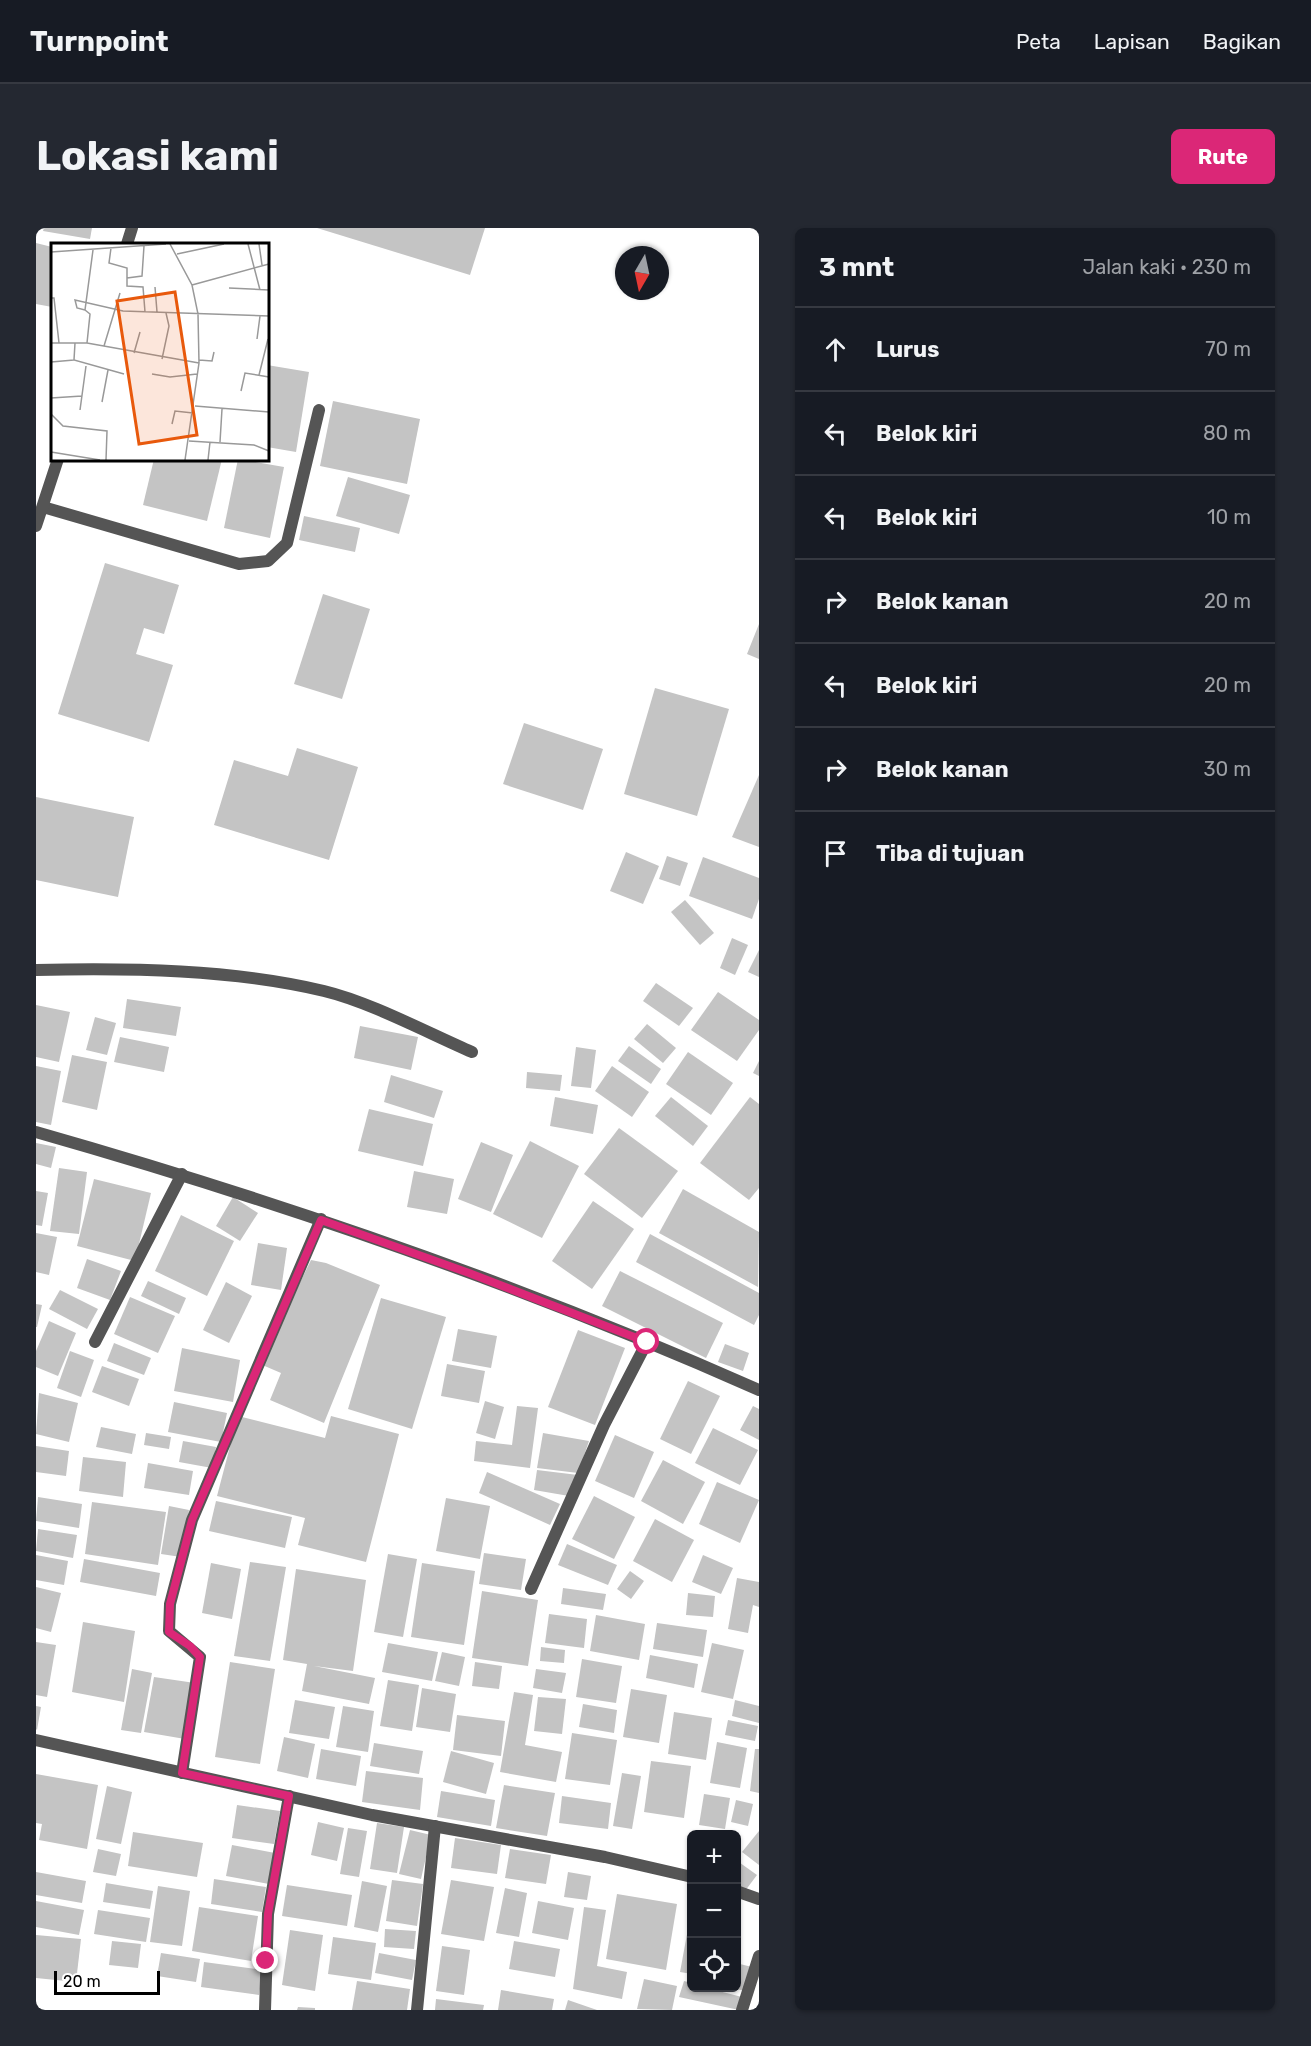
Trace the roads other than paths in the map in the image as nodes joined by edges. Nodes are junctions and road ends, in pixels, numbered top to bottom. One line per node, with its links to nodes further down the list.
1 (132, 228): 2 (street)
2 (127, 243)
3 (319, 410): 5 (street)
4 (58, 460): 5 (street)
5 (43, 507): 6 (street)
6 (36, 526)
7 (36, 970): 8 (street)
8 (472, 1052)
9 (36, 1132): 10 (street)
10 (182, 1174): 11 (street); 12 (street)
11 (321, 1220): 13 (street); 17 (street)
12 (95, 1342)
13 (647, 1342): 14 (street); 15 (street)
14 (759, 1390)
15 (531, 1589)
16 (36, 1740): 17 (street)
17 (182, 1773): 18 (street)
18 (289, 1796): 19 (street); 24 (street)
19 (435, 1826): 20 (street); 25 (street)
20 (687, 1876)
21 (741, 1893): 22 (street)
22 (759, 1899)
23 (759, 1956): 26 (street)
24 (265, 2010)
25 (417, 2010)
26 (742, 2010)

